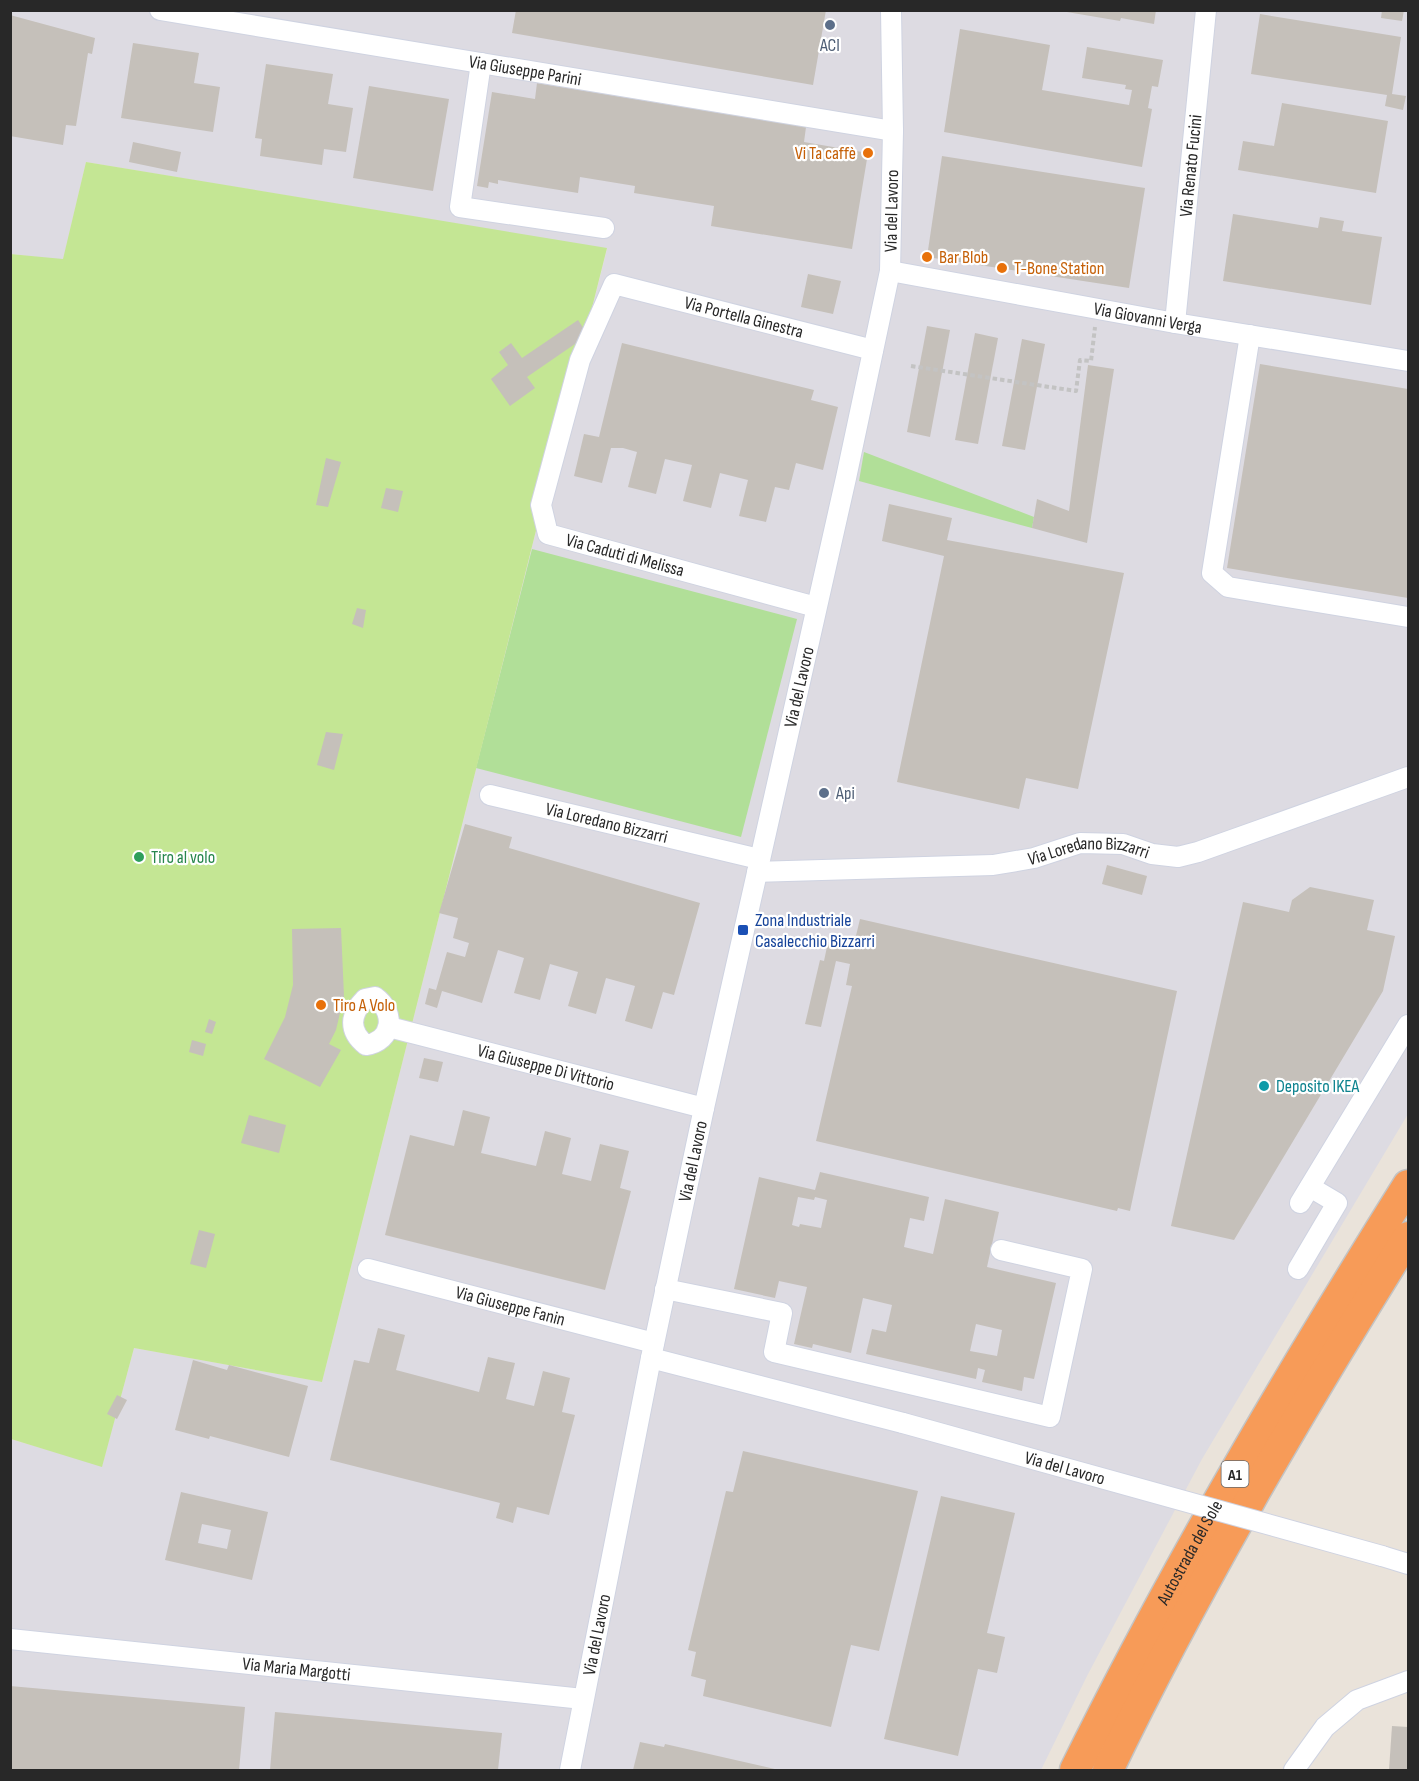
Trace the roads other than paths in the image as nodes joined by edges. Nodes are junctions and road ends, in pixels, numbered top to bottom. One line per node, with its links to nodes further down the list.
1 (160, 10): 4 (street, Via Giuseppe Parini)
2 (891, 10): 5 (street, Via del Lavoro)
3 (1206, 10): 9 (street, Via Renato Fucini)
4 (481, 63): 5 (street, Via Giuseppe Parini); 6 (street)
5 (893, 131): 7 (street, Via del Lavoro)
6 (604, 228)
7 (890, 271): 9 (street, Via Giovanni Verga); 11 (street, Via del Lavoro)
8 (614, 284): 11 (street, Via Portella Ginestra); 13 (street, Via Caduti di Melissa)
9 (1175, 323): 10 (street, Via Giovanni Verga)
10 (1250, 335): 12 (street, Via Giovanni Verga); 14 (street)
11 (873, 350): 13 (street, Via del Lavoro)
12 (1408, 361)
13 (816, 607): 17 (street, Via del Lavoro)
14 (1408, 617)
15 (1408, 777): 17 (street, Via Loredano Bizzarri)
16 (490, 795): 17 (street, Via Loredano Bizzarri)
17 (758, 866): 20 (street, Via del Lavoro)
18 (1408, 1025): 25 (street)
19 (389, 1027): 20 (street, Via Giuseppe Di Vittorio)
20 (704, 1108): 26 (street, Via del Lavoro)
21 (1408, 1185): 33 (highway, Autostrada del Sole / A1)
22 (1408, 1237): 34 (highway, Autostrada del Sole / A1)
23 (1001, 1250): 26 (street)
24 (368, 1269): 27 (street, Via Giuseppe Fanin)
25 (1298, 1269)
26 (665, 1289): 27 (street, Via del Lavoro)
27 (653, 1350): 28 (street, Via del Lavoro, bridge); 31 (street, Via del Lavoro)
28 (1408, 1564)
29 (10, 1638): 31 (street, Via Maria Margotti)
30 (1408, 1680): 35 (street)
31 (583, 1699): 32 (street, Via del Lavoro)
32 (570, 1770)
33 (1075, 1770)
34 (1108, 1770)
35 (1294, 1770)

